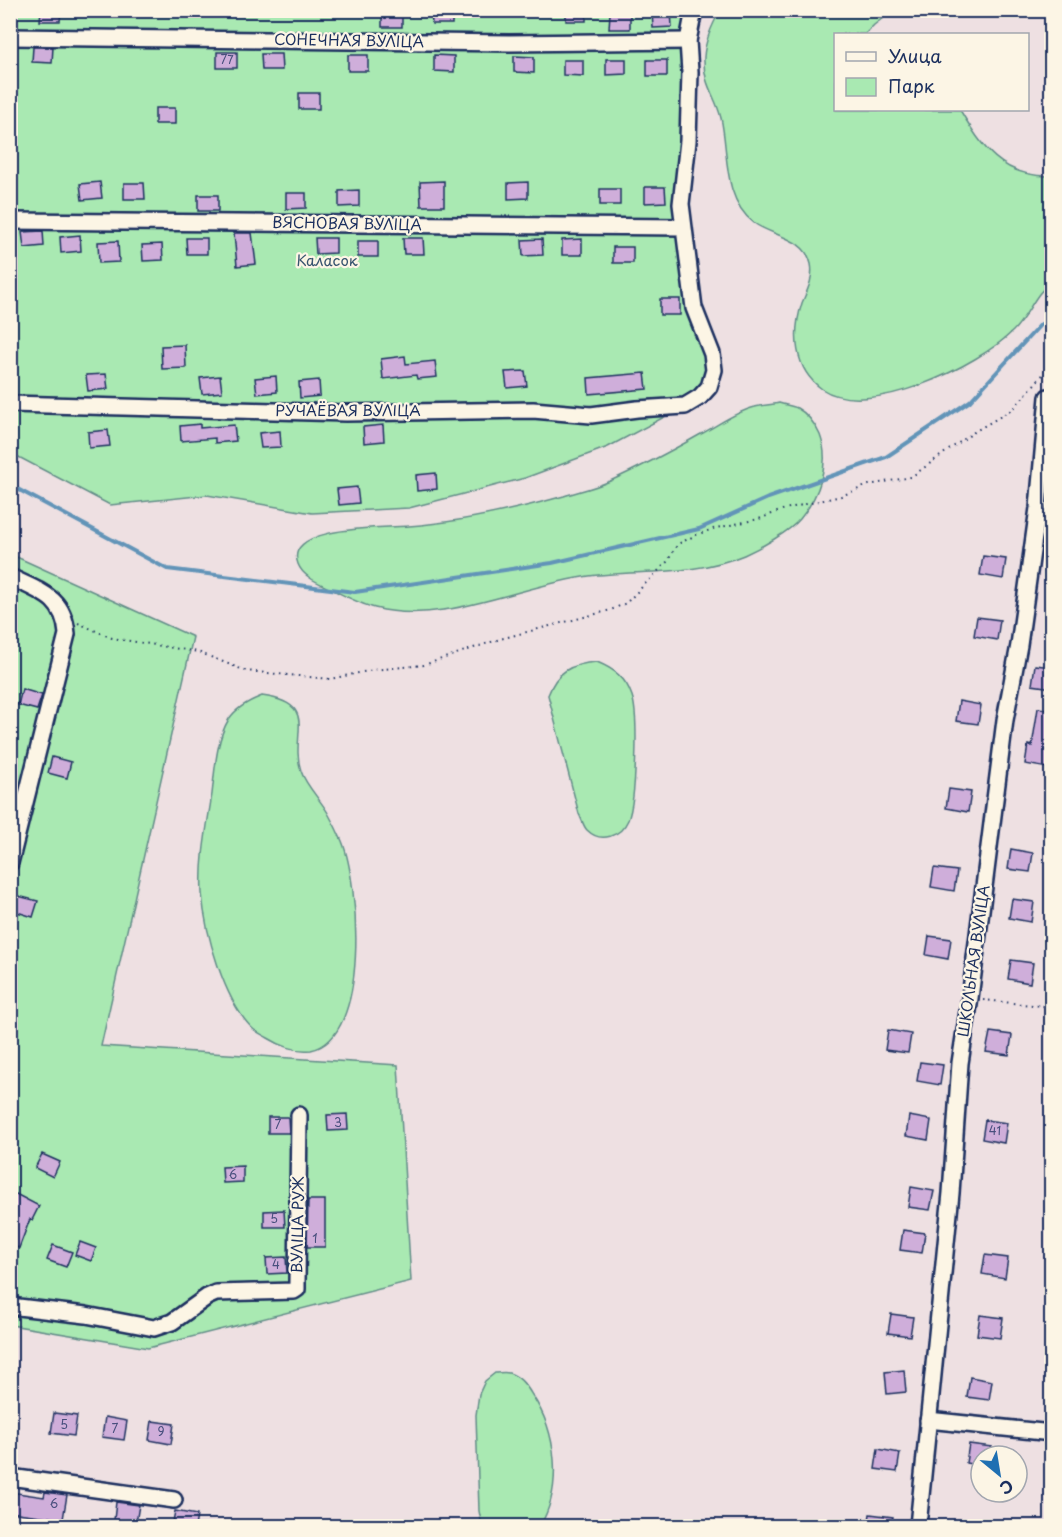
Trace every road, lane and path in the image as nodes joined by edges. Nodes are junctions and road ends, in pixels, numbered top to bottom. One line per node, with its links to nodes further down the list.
1 (694, 10): 3 (street)
2 (10, 38): 3 (street, СОНЕЧНАЯ ВУЛІЦА)
3 (688, 41): 5 (street)
4 (10, 221): 5 (street, ВЯСНОВАЯ ВУЛІЦА)
5 (683, 227): 8 (street, РУЧАЁВАЯ ВУЛІЦА)
6 (1052, 368): 10 (path)
7 (1048, 397): 12 (street, ШКОЛЬНАЯ ВУЛІЦА)
8 (10, 404)
9 (10, 578): 10 (street)
10 (62, 611): 11 (street)
11 (10, 863)
12 (970, 998): 13 (path); 16 (street, ШКОЛЬНАЯ ВУЛІЦА)
13 (1052, 1007)
14 (299, 1115): 15 (street, ВУЛІЦА РУЖ)
15 (10, 1306)
16 (928, 1420): 17 (street); 20 (street, ШКОЛЬНАЯ ВУЛІЦА)
17 (1052, 1434)
18 (10, 1477): 19 (street)
19 (174, 1500)
20 (918, 1527)

